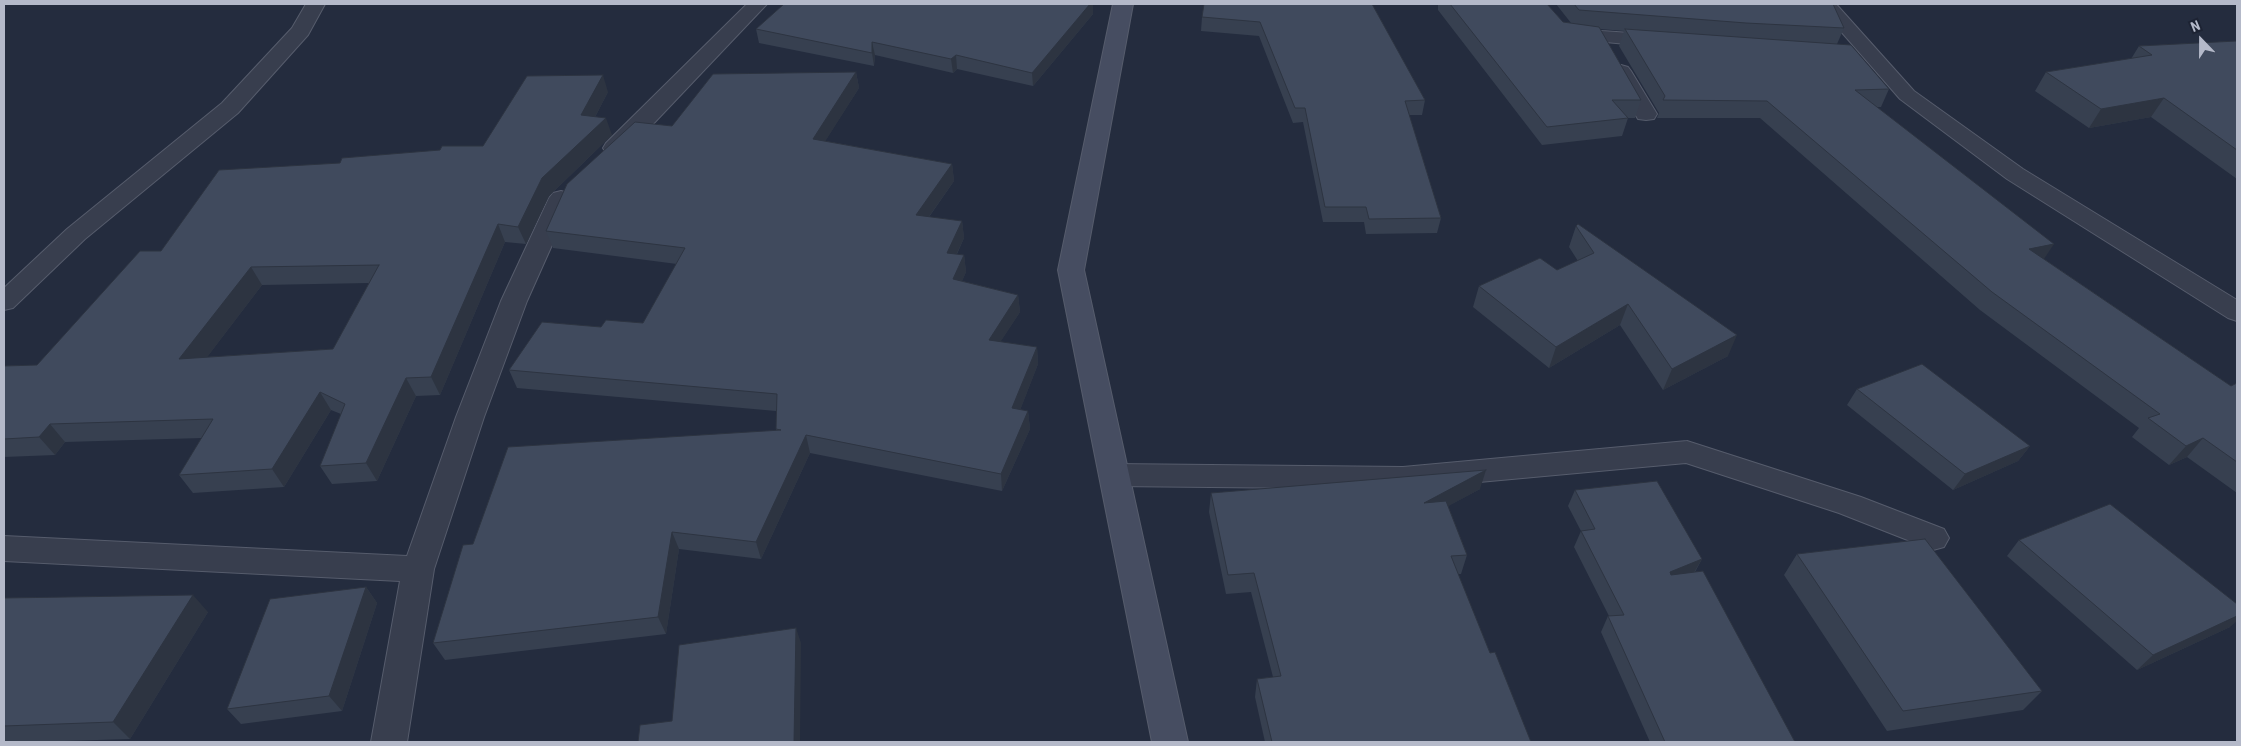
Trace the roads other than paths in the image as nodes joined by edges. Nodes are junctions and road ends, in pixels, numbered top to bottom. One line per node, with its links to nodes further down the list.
1 (315, 4): 11 (street)
2 (756, 4): 9 (street)
3 (1123, 4): 13 (main road)
4 (1826, 4): 7 (street)
5 (1680, 43): 8 (street)
6 (1843, 54): 7 (street)
7 (1872, 55): 12 (street)
8 (1646, 114)
9 (597, 164)
10 (576, 184): 16 (street)
11 (4, 302)
12 (2237, 312)
13 (1114, 475): 14 (street); 18 (main road)
14 (1933, 538)
15 (4, 548): 16 (street)
16 (418, 569): 17 (street)
17 (389, 742)
18 (1170, 742)

